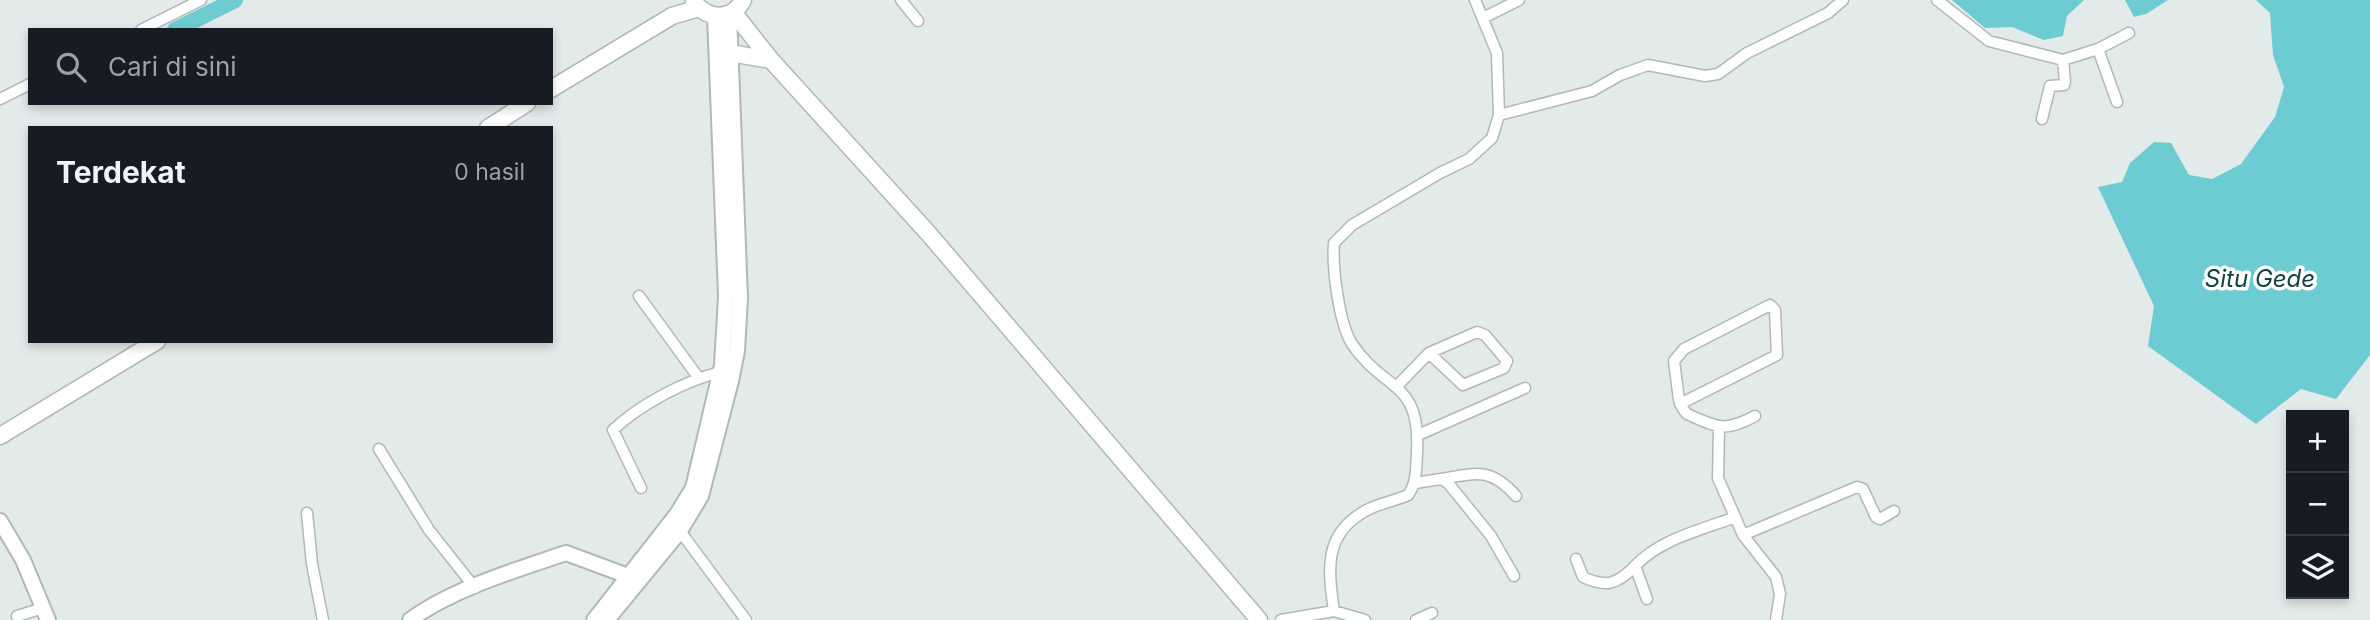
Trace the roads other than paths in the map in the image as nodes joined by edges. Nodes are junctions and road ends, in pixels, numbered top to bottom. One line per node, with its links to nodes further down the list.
1 (201, 0): 13 (street)
2 (684, 0): 10 (main road)
3 (901, 0): 12 (street)
4 (1475, 0): 11 (street)
5 (1519, 0): 11 (street)
6 (1843, 0): 24 (street)
7 (1937, 0): 18 (street)
8 (696, 4): 9 (main road); 10 (main road)
9 (733, 9): 16 (street); 17 (main road); 28 (street)
10 (672, 16): 20 (main road)
11 (1483, 18): 24 (street)
12 (918, 20)
13 (145, 28)
14 (2129, 33): 15 (street)
15 (2098, 49): 18 (street); 22 (street)
16 (730, 53): 17 (main road); 28 (street)
17 (771, 60): 66 (main road)
18 (2063, 60): 25 (street)
19 (28, 85): 21 (street)
20 (553, 88)
21 (0, 99)
22 (2117, 102)
23 (524, 105): 26 (main road)
24 (1499, 115): 33 (street)
25 (2042, 120)
26 (491, 126)
27 (639, 296): 32 (street)
28 (733, 297): 31 (street); 38 (street)
29 (154, 343): 40 (main road)
30 (1429, 353): 30 (street); 33 (street)
31 (721, 372): 32 (street); 38 (street)
32 (698, 377): 44 (street)
33 (1397, 386): 39 (street)
34 (1525, 388): 39 (street)
35 (1680, 404): 35 (street); 37 (street)
36 (1755, 416): 37 (street)
37 (1719, 428): 48 (street)
38 (714, 430): 50 (street); 54 (street)
39 (1418, 435): 43 (street)
40 (0, 436)
41 (379, 449): 56 (street)
42 (1441, 479): 43 (street); 45 (street); 55 (street)
43 (1415, 483): 58 (street)
44 (641, 488)
45 (1516, 496)
46 (1894, 511): 51 (street)
47 (307, 513): 63 (street)
48 (1733, 518): 51 (street); 53 (street)
49 (0, 521): 60 (street)
50 (680, 531): 62 (street); 65 (street)
51 (1743, 535): 70 (street)
52 (1576, 559): 53 (street)
53 (1634, 566): 57 (street)
54 (628, 576): 56 (street); 62 (street)
55 (1514, 576)
56 (475, 588): 64 (street)
57 (1647, 599)
58 (1334, 611): 67 (street); 68 (street)
59 (1432, 613): 69 (street)
60 (46, 614): 61 (street)
61 (18, 616)
62 (602, 618)
63 (323, 620)
64 (410, 620)
65 (746, 620)
66 (1259, 620)
67 (1280, 620)
68 (1365, 620)
69 (1416, 620)
70 (1776, 620)

